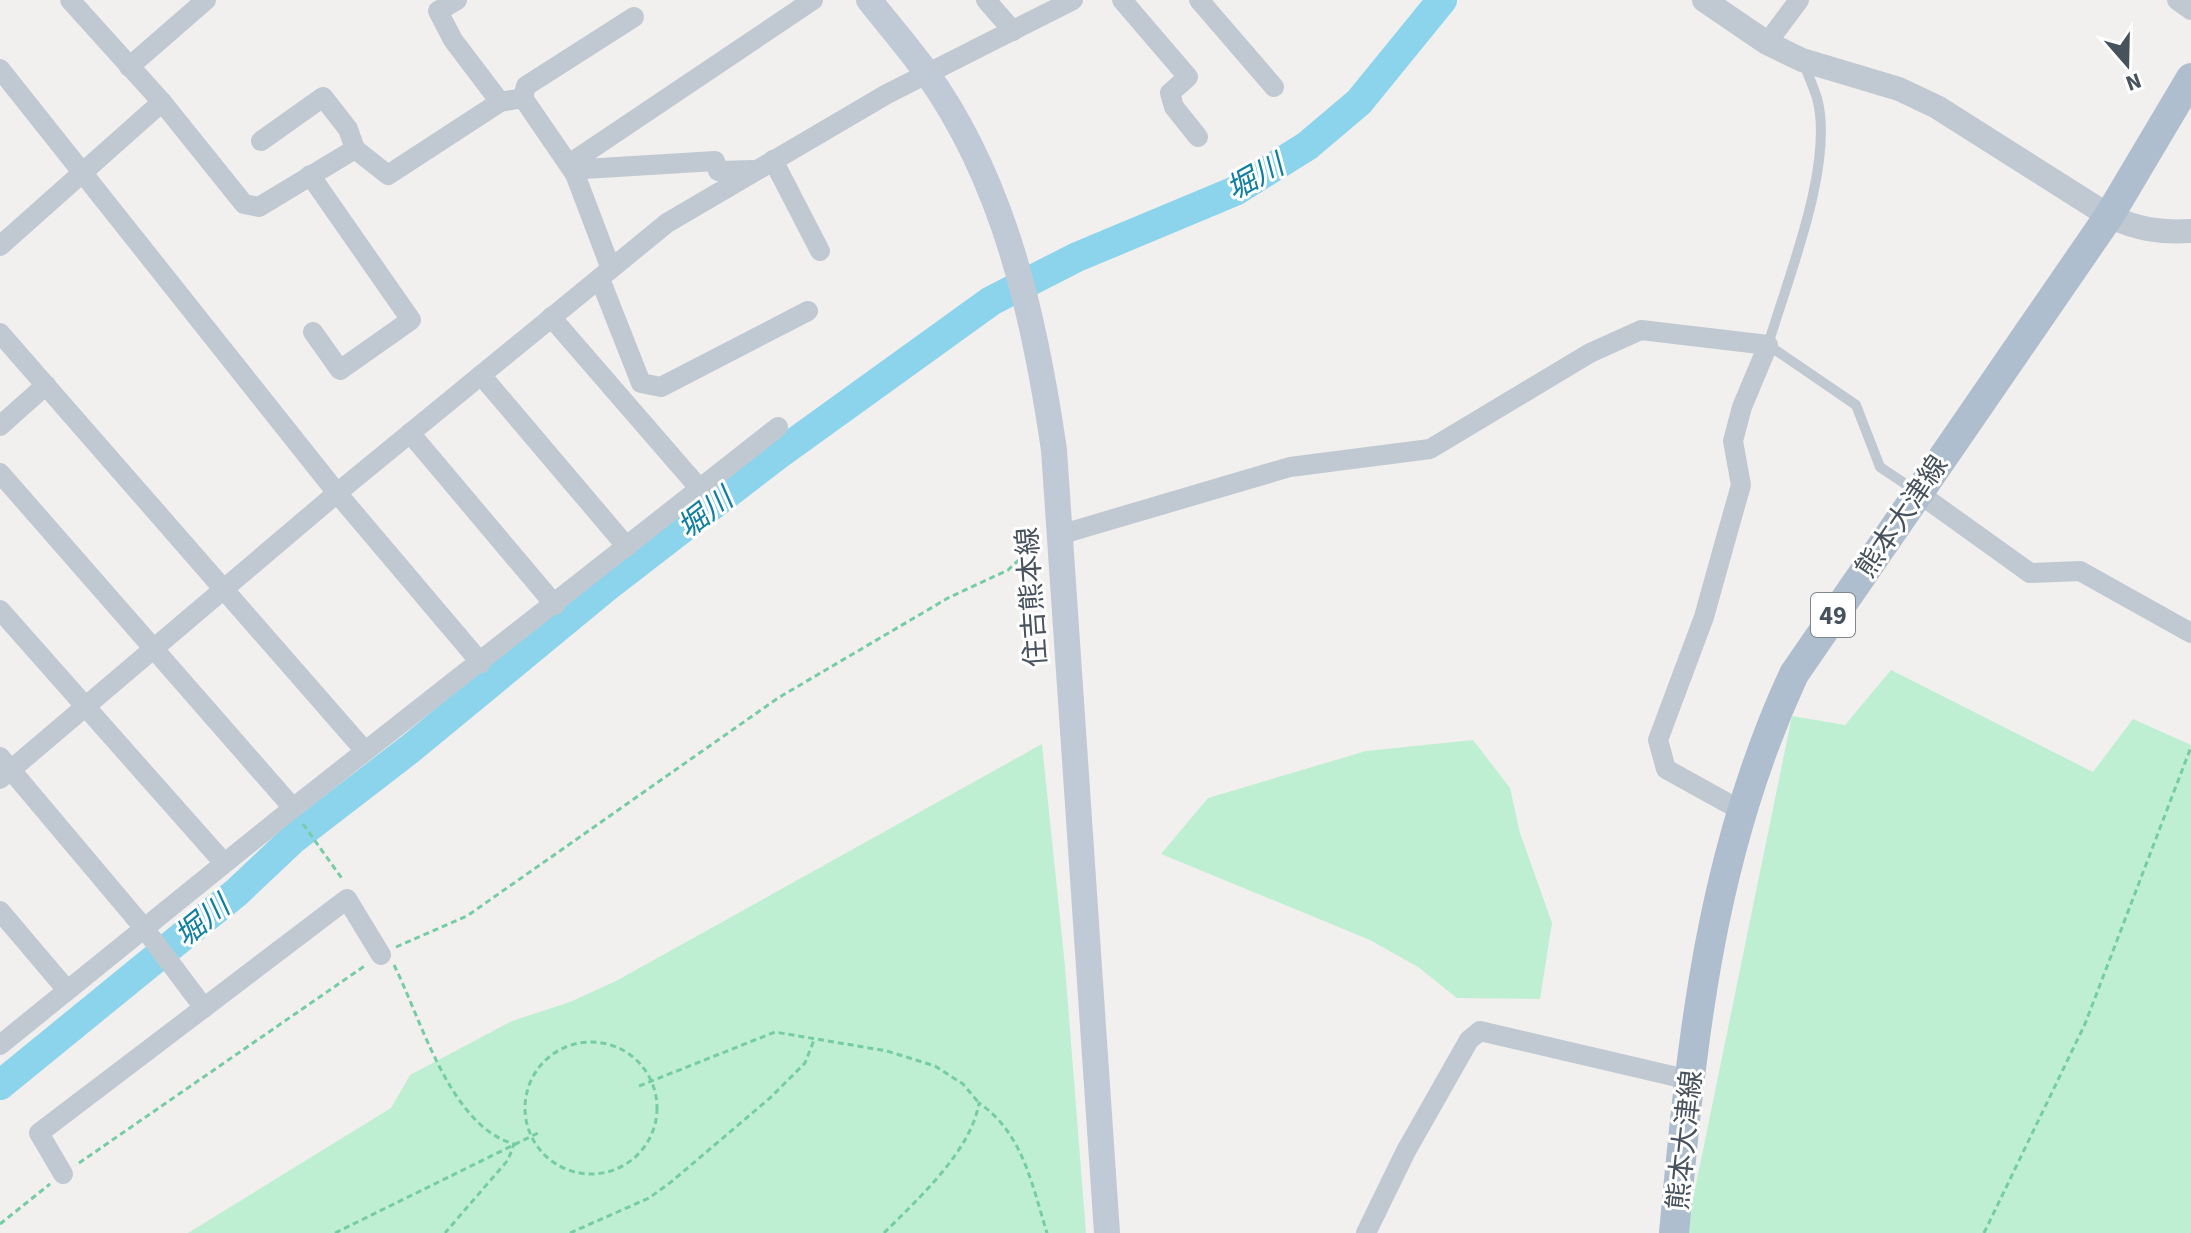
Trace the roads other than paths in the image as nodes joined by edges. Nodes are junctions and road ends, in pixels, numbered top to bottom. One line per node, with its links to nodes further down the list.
1 (70, 0): 18 (street)
2 (206, 0): 18 (street)
3 (457, 0): 25 (street)
4 (813, 0): 30 (street)
5 (869, 0): 20 (main road, 住吉熊本線)
6 (986, 0): 15 (street)
7 (1073, 0): 15 (street)
8 (1122, 0): 26 (street)
9 (1199, 0): 22 (street)
10 (1704, 0): 16 (street)
11 (1799, 0): 16 (street)
12 (2177, 0): 13 (street)
13 (2191, 10)
14 (634, 17): 23 (street)
15 (1013, 31): 20 (street)
16 (1767, 43): 17 (street)
17 (1802, 60): 33 (street); 42 (lane)
18 (129, 67): 24 (street)
19 (0, 69): 31 (street)
20 (927, 74): 29 (street); 52 (main road, 住吉熊本線)
21 (2191, 78): 33 (main road, 熊本大津線 / 49)
22 (1274, 87)
23 (523, 98): 25 (street); 30 (street)
24 (162, 102): 31 (street); 32 (street)
25 (500, 102): 28 (street)
26 (1198, 137)
27 (261, 141): 28 (street)
28 (355, 149): 32 (street)
29 (764, 165): 30 (street); 36 (street); 37 (street)
30 (572, 169): 37 (street)
31 (83, 172): 35 (street); 51 (street)
32 (310, 175): 40 (street)
33 (2109, 216): 34 (street); 50 (main road, 熊本大津線 / 49)
34 (2191, 231)
35 (0, 246)
36 (820, 251)
37 (605, 274): 38 (street); 39 (street)
38 (808, 311)
39 (551, 317): 43 (street); 49 (street)
40 (313, 332)
41 (0, 333): 44 (street)
42 (1768, 345): 50 (lane); 52 (street); 64 (street)
43 (481, 375): 47 (street); 53 (street)
44 (46, 385): 45 (street); 54 (street)
45 (0, 426)
46 (778, 427): 49 (street)
47 (410, 433): 51 (street); 55 (street)
48 (0, 473): 58 (street)
49 (700, 489): 53 (street)
50 (1917, 492): 57 (street); 64 (main road, 熊本大津線 / 49)
51 (337, 493): 54 (street); 59 (street)
52 (1059, 535): 74 (main road, 住吉熊本線)
53 (627, 547): 55 (street)
54 (225, 588): 58 (street); 61 (street)
55 (555, 605): 59 (street)
56 (0, 610): 60 (street)
57 (2191, 633)
58 (154, 649): 60 (street); 63 (street)
59 (481, 663): 61 (street)
60 (86, 707): 62 (street); 65 (street)
61 (365, 751): 63 (street)
62 (4, 769): 67 (street)
63 (294, 810): 65 (street)
64 (1740, 810): 72 (main road, 熊本大津線 / 49)
65 (224, 863): 67 (street)
66 (0, 911): 69 (street)
67 (144, 928): 69 (street); 70 (street)
68 (384, 953): 70 (street)
69 (67, 990): 71 (street)
70 (204, 1008): 73 (street)
71 (0, 1045)
72 (1690, 1080): 75 (street); 76 (main road, 熊本大津線 / 49)
73 (63, 1174)
74 (1107, 1233)
75 (1366, 1233)
76 (1674, 1233)

